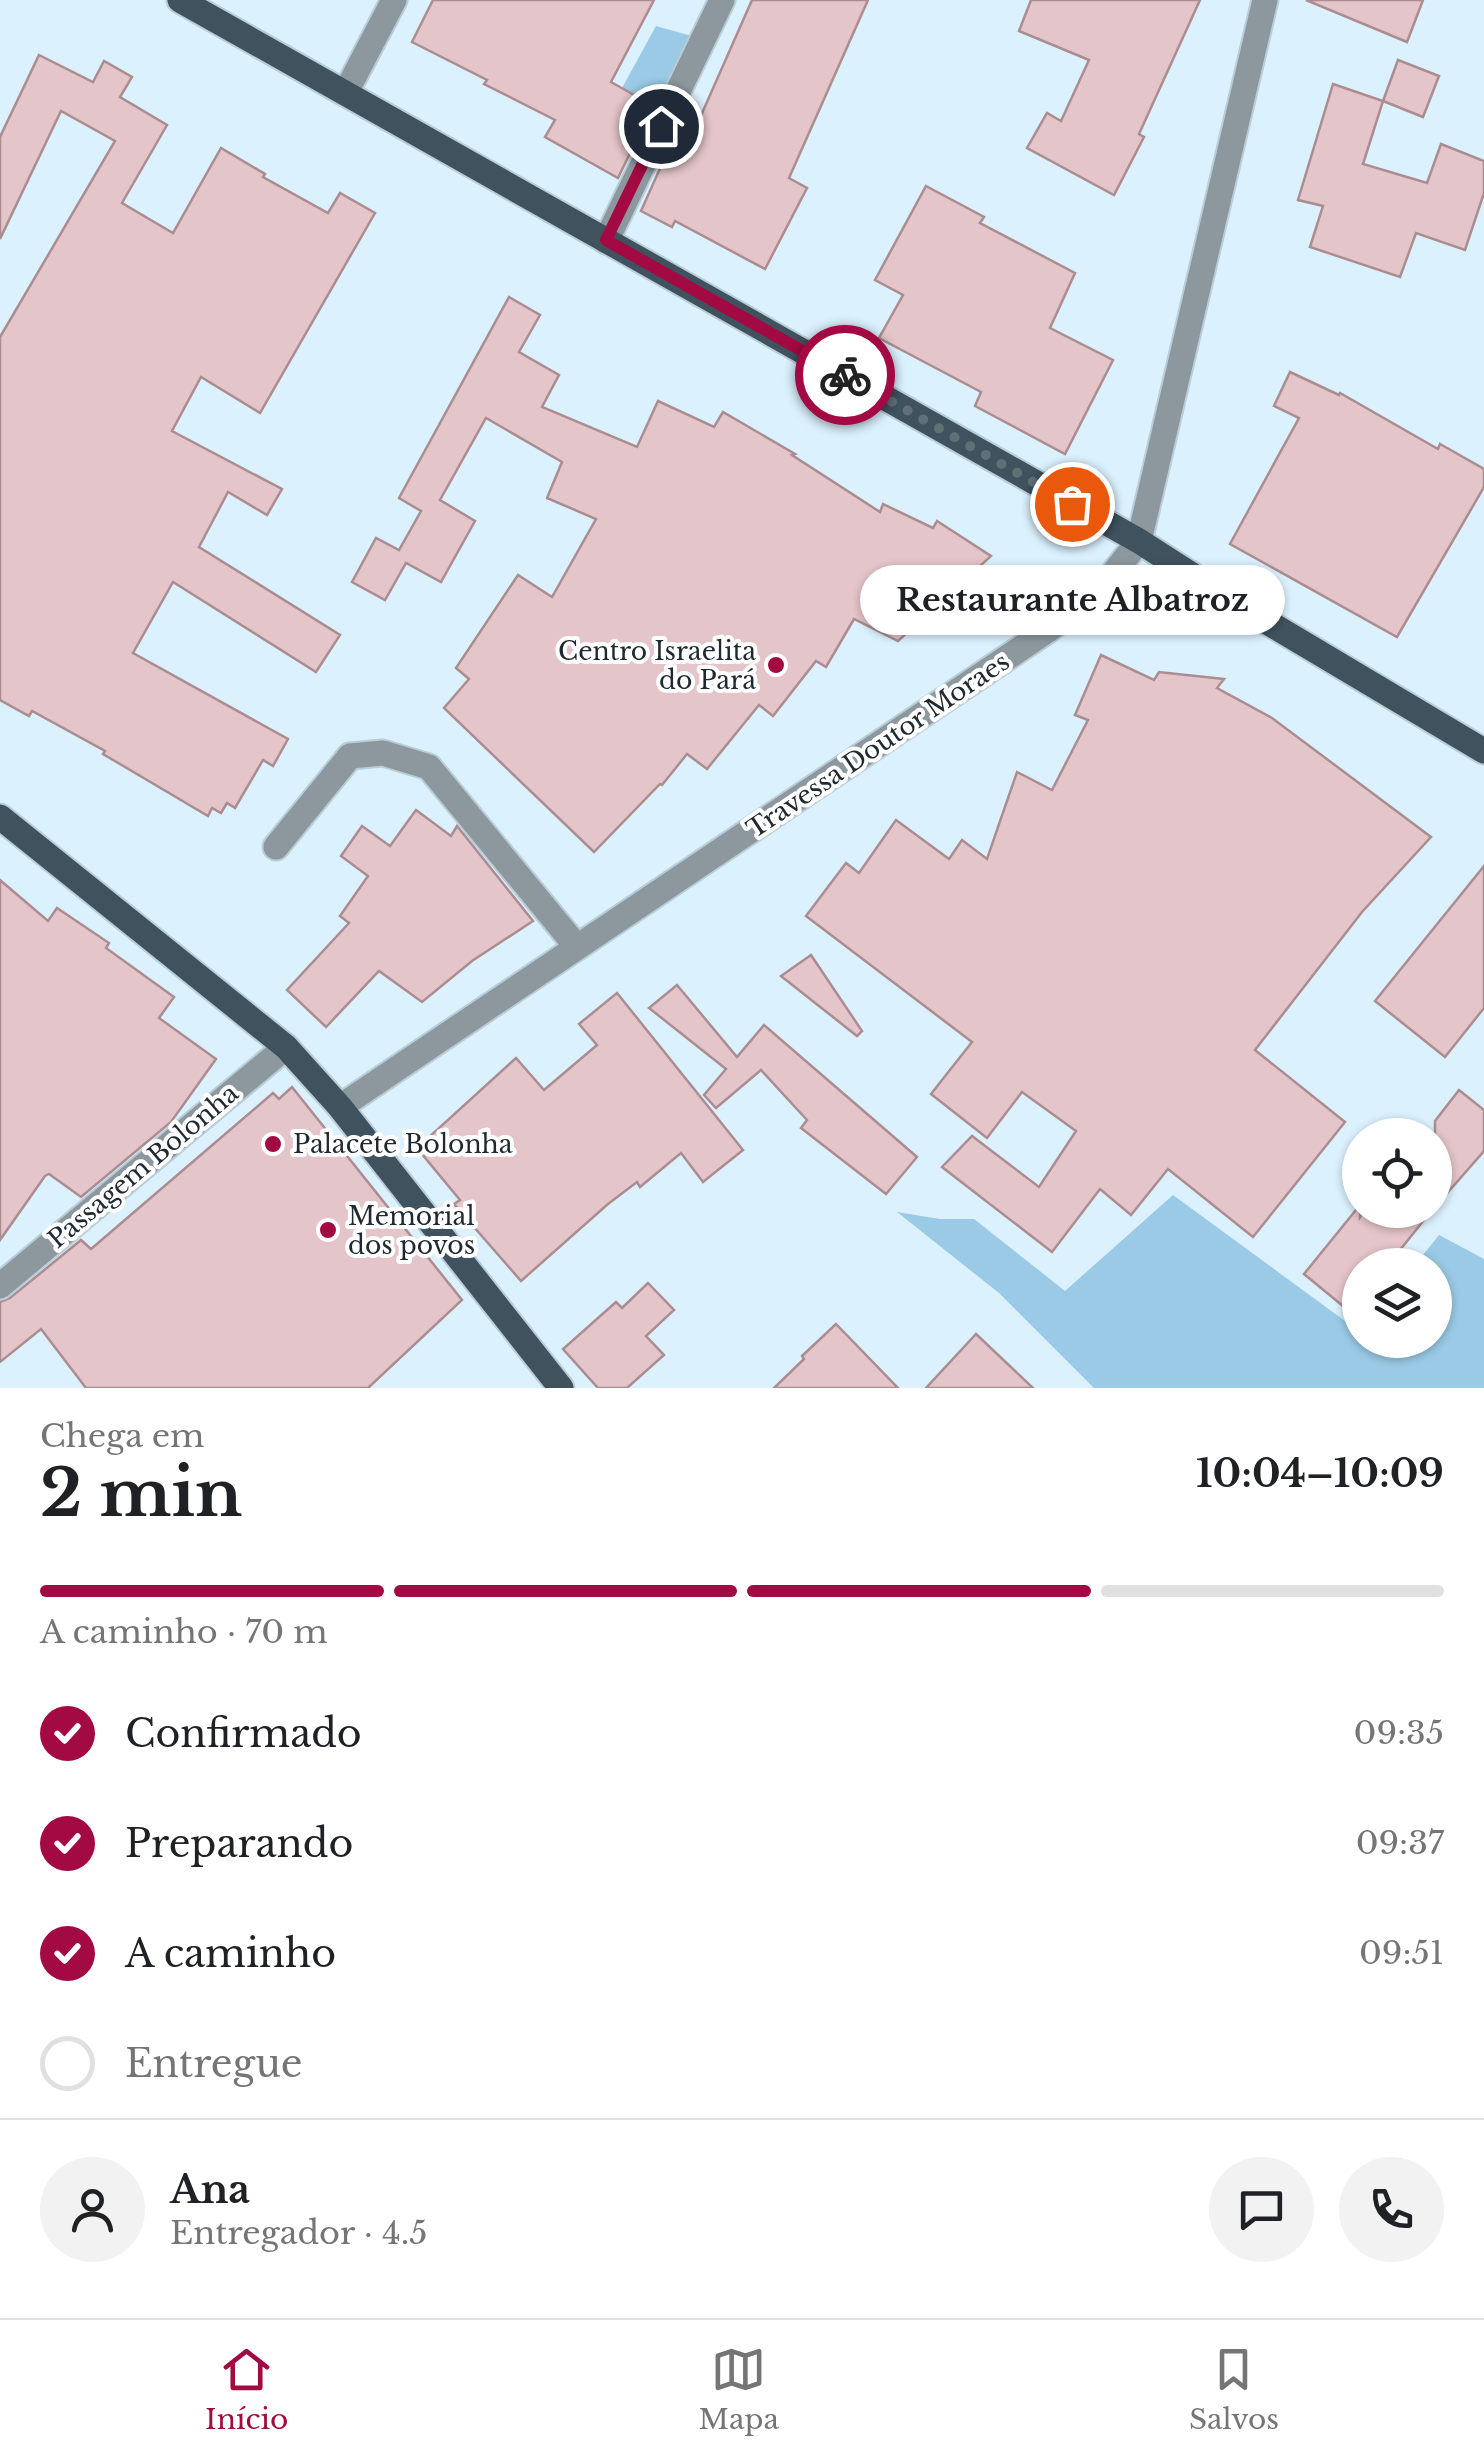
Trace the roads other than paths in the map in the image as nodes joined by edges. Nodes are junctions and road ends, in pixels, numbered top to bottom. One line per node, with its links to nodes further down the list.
1 (180, 0): 5 (main road)
2 (394, 0): 5 (street)
3 (722, 0): 6 (street)
4 (1264, 0): 7 (street, Travessa Doutor Moraes)
5 (346, 92): 6 (main road)
6 (606, 240): 7 (main road)
7 (1139, 541): 8 (main road); 11 (street, Travessa Doutor Moraes)
8 (1484, 751)
9 (0, 816): 12 (main road)
10 (276, 847): 11 (street)
11 (577, 947): 13 (street, Travessa Doutor Moraes)
12 (286, 1047): 13 (main road); 14 (street, Passagem Bolonha)
13 (340, 1106): 15 (main road)
14 (0, 1286)
15 (560, 1388)

